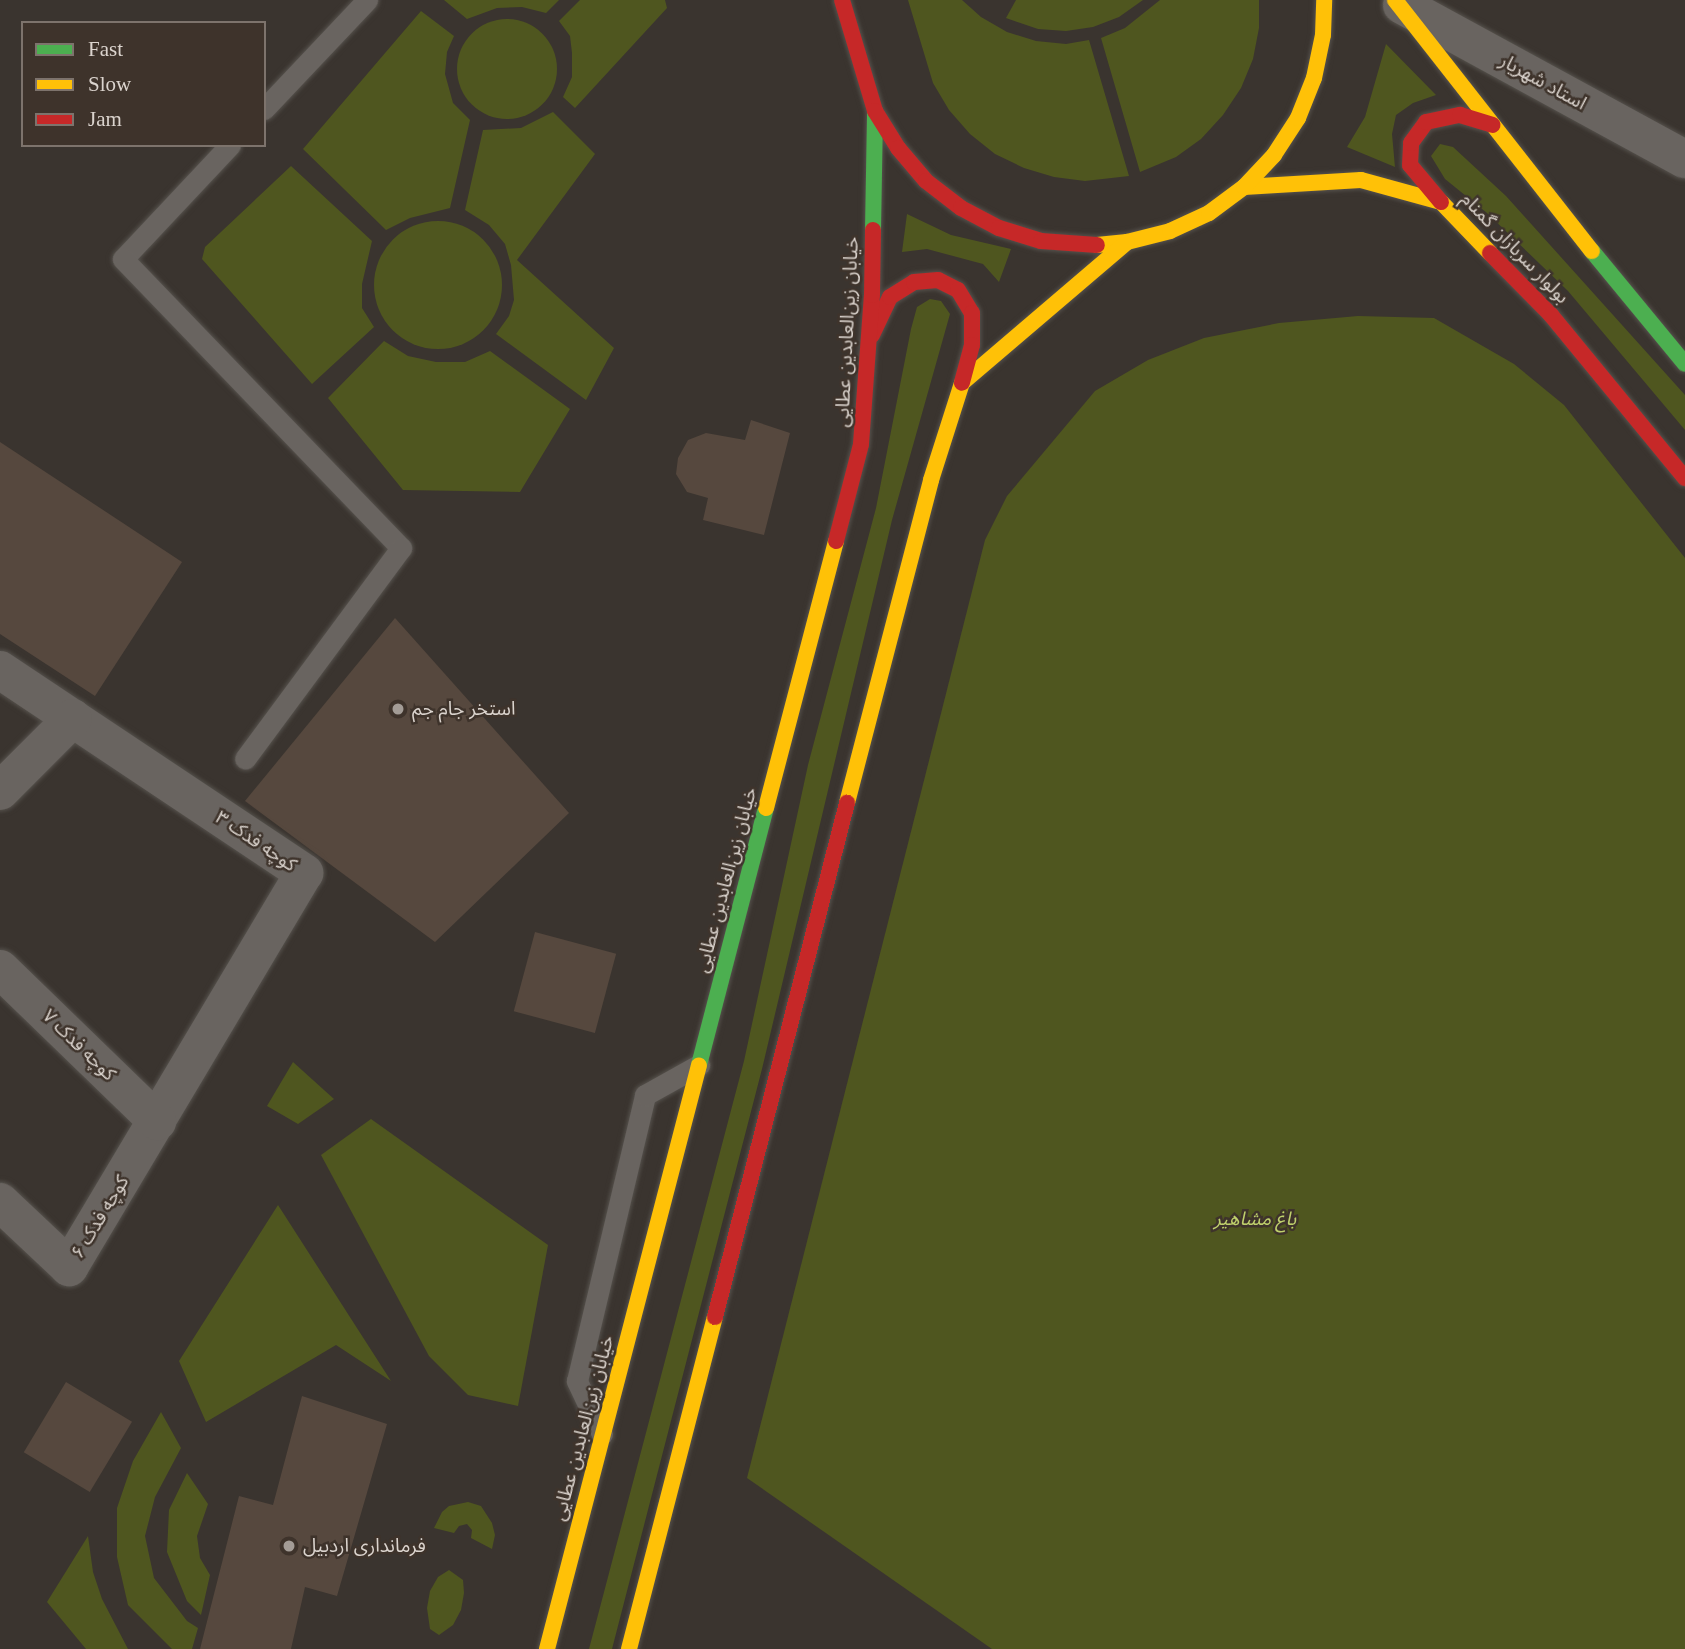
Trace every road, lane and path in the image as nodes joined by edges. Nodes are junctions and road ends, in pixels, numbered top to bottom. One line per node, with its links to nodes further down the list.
1 (366, 0): 5 (lane)
2 (842, 0): 6 (main road)
3 (1324, 0): 10 (main road)
4 (1398, 2): 7 (main road); 9 (street, استاد شهریار)
5 (266, 106)
6 (875, 111): 12 (main road); 13 (main road, خیابان زین‌العابدین عطایی)
7 (1493, 125): 11 (main road); 14 (main road)
8 (228, 147): 19 (lane)
9 (1685, 159)
10 (1244, 187): 11 (main road, بولوار سربازان گمنام); 12 (main road)
11 (1441, 202): 16 (main road, بولوار سربازان گمنام)
12 (1127, 242): 15 (main road)
13 (869, 341): 15 (main road); 22 (main road, خیابان زین‌العابدین عطایی)
14 (1685, 364)
15 (962, 383): 27 (main road)
16 (1685, 478)
17 (0, 670): 18 (street)
18 (74, 718): 20 (street); 23 (street, کوچه فدک ۳)
19 (245, 758)
20 (0, 791)
21 (0, 969): 23 (street, کوچه فدک ۷)
22 (699, 1065): 25 (main road, خیابان زین‌العابدین عطایی); 25 (lane)
23 (157, 1121): 24 (street, کوچه فدک ۶)
24 (0, 1202)
25 (603, 1437): 26 (main road, خیابان زین‌العابدین عطایی)
26 (547, 1649)
27 (629, 1649)

